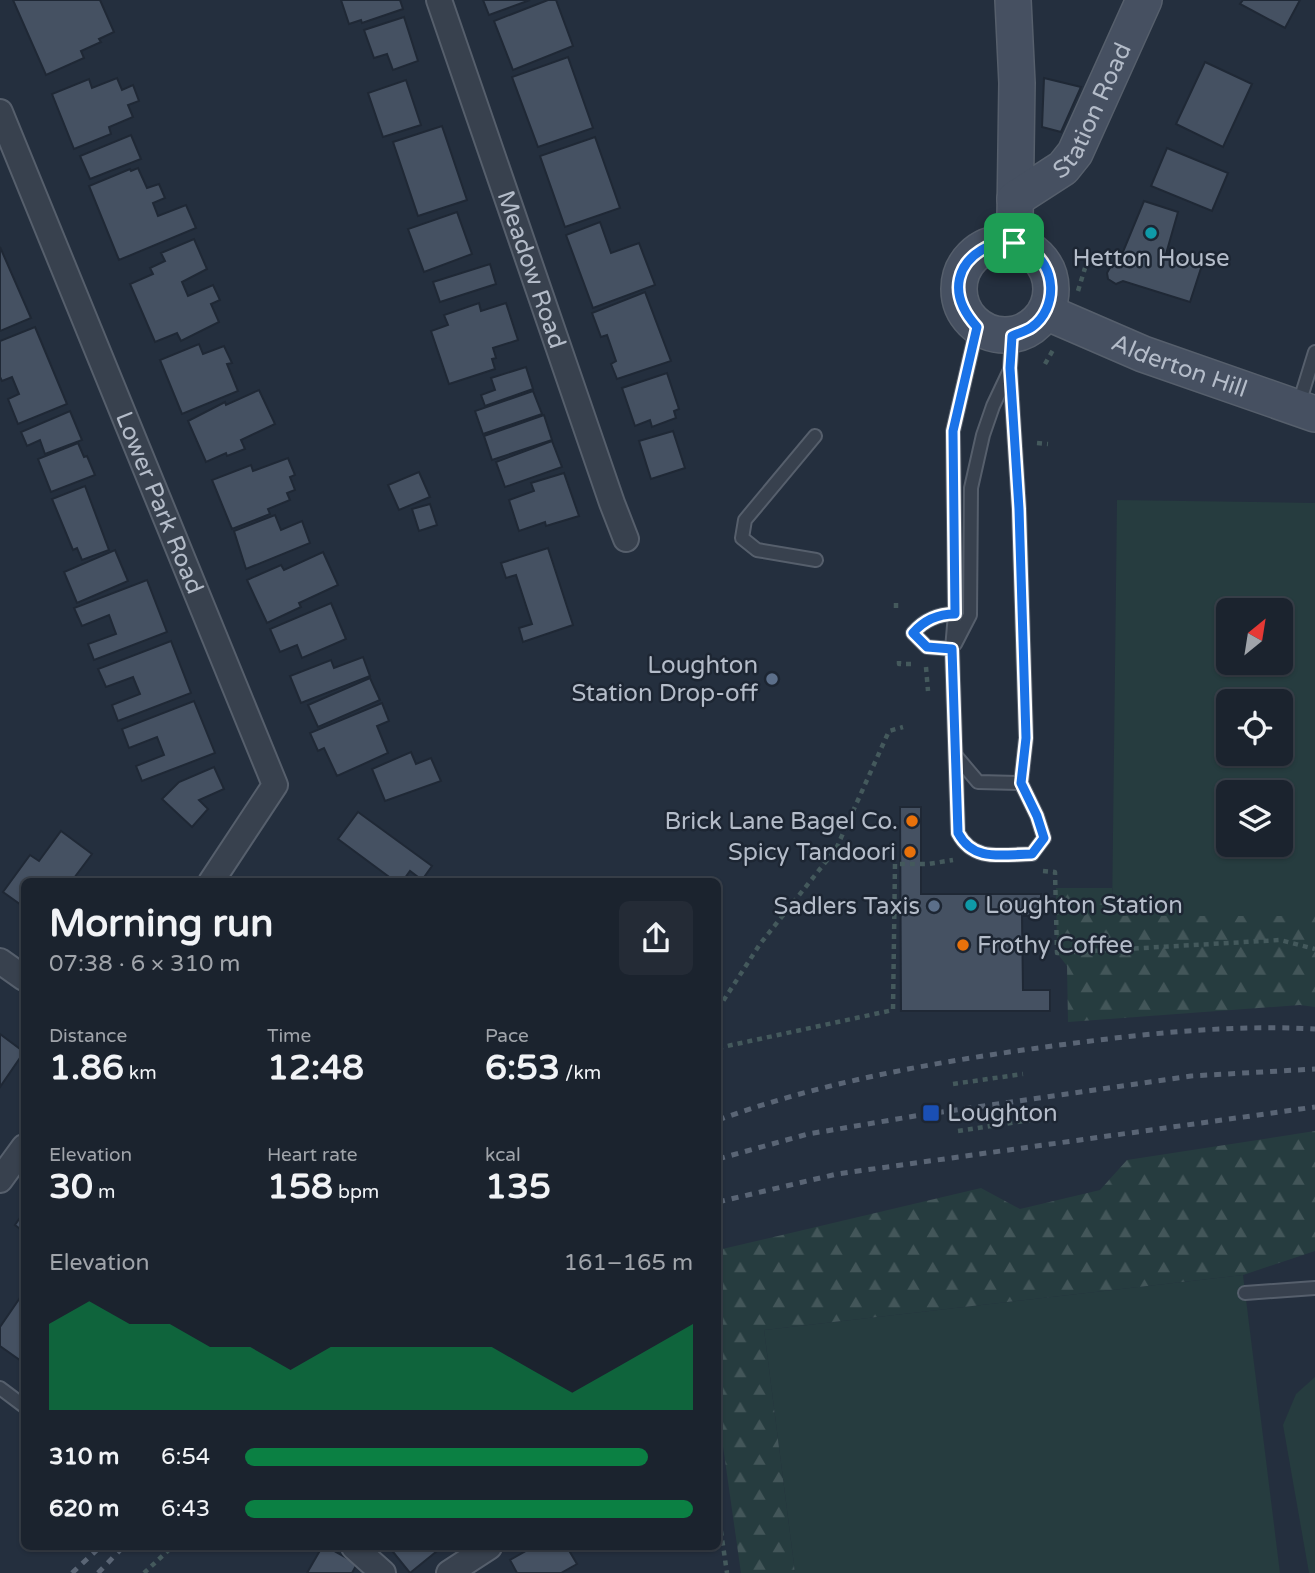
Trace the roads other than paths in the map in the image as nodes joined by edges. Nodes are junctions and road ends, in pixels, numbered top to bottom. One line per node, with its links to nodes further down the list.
1 (439, 0): 13 (street, Meadow Road)
2 (1013, 0): 5 (street)
3 (1144, 0): 5 (street, Station Road)
4 (0, 112): 19 (street, Lower Park Road)
5 (1016, 199): 6 (street)
6 (1014, 243): 7 (street); 8 (street)
7 (1046, 312): 9 (street); 11 (street, Alderton Hill)
8 (977, 327): 9 (street); 15 (lane)
9 (1011, 352): 16 (lane); 18 (lane)
10 (1315, 352): 11 (lane)
11 (1307, 410)
12 (815, 436): 14 (lane)
13 (626, 539)
14 (816, 560)
15 (955, 614): 16 (lane); 16 (lane)
16 (952, 649): 17 (lane)
17 (956, 757): 18 (lane); 18 (lane)
18 (1021, 783)
19 (214, 878)
20 (0, 961): 21 (street)
21 (21, 976)
22 (21, 1151): 23 (street)
23 (0, 1180)
24 (1315, 1288): 25 (lane)
25 (1245, 1293)
26 (0, 1388): 27 (lane)
27 (21, 1404)
28 (357, 1550): 30 (street)
29 (481, 1550): 31 (street)
30 (383, 1573)
31 (449, 1573)

